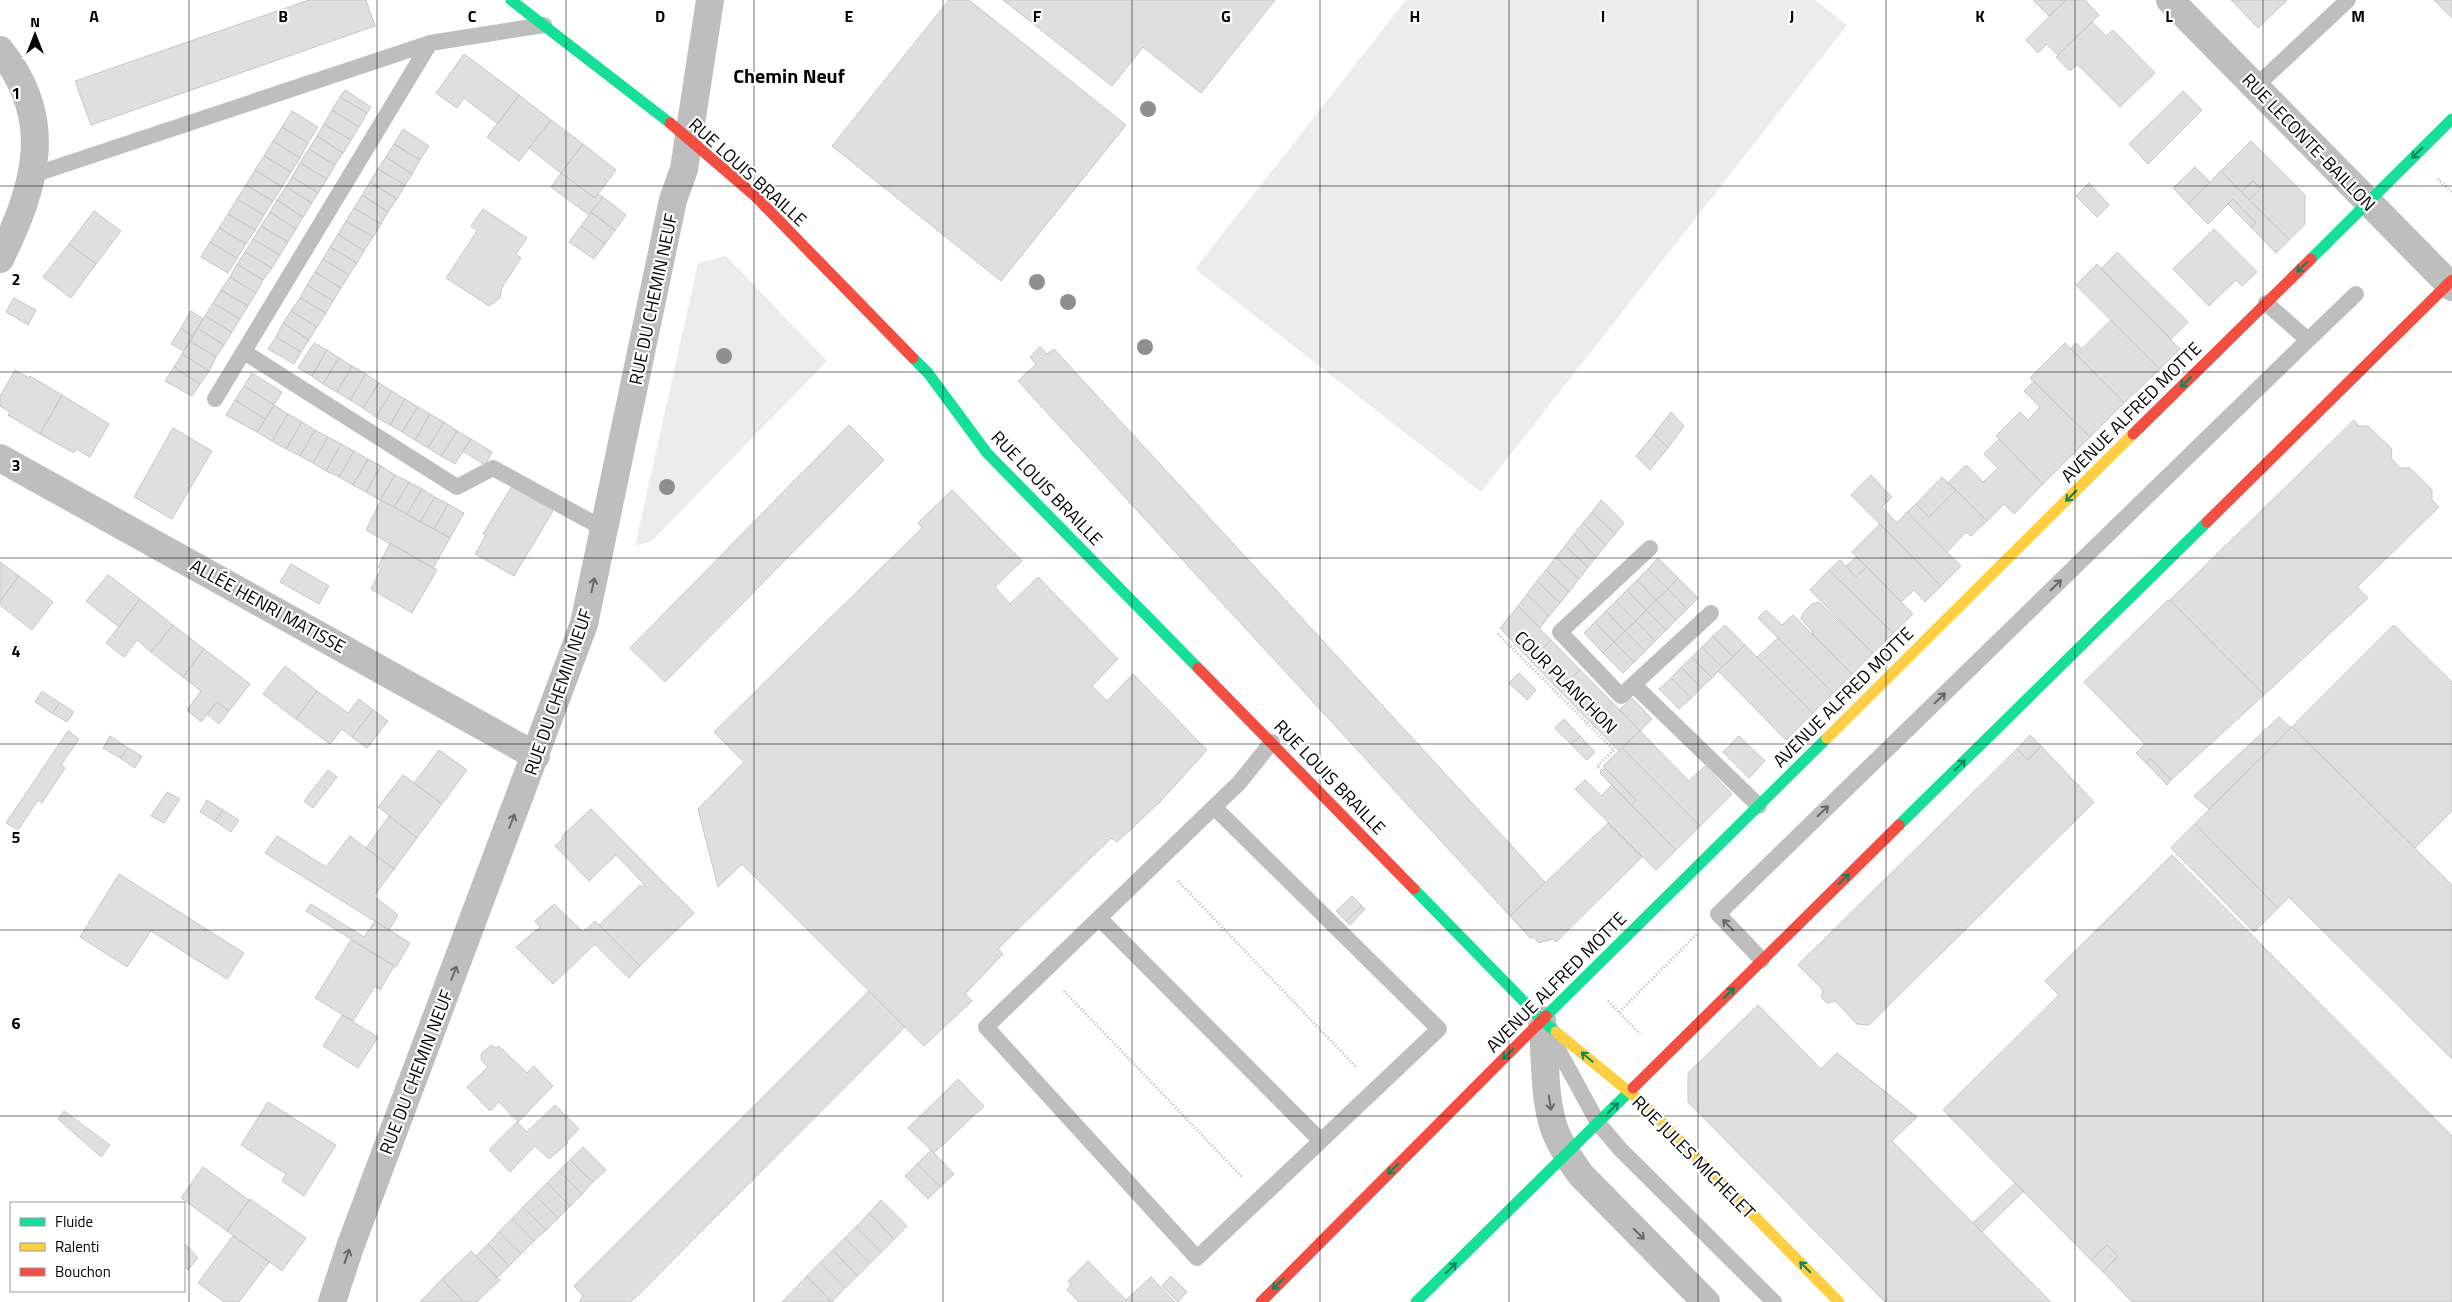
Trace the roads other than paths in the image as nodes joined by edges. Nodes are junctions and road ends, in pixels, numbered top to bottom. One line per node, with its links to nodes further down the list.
1 (511, 0): 5 (main road, RUE LOUIS BRAILLE)
2 (710, 0): 10 (street, RUE DU CHEMIN NEUF)
3 (2170, 0): 8 (street, RUE LECONTE-BAILLON)
4 (2348, 0): 8 (lane)
5 (544, 25): 6 (lane); 10 (main road, RUE LOUIS BRAILLE)
6 (430, 43): 11 (lane); 18 (lane)
7 (0, 50): 11 (street)
8 (2256, 86): 12 (street, RUE LECONTE-BAILLON)
9 (2451, 121): 12 (main road, AVENUE ALFRED MOTTE, one-way to 12)
10 (689, 141): 21 (street, RUE DU CHEMIN NEUF); 25 (main road, RUE LOUIS BRAILLE)
11 (33, 175): 13 (street)
12 (2368, 202): 14 (street, RUE LECONTE-BAILLON); 16 (main road, AVENUE ALFRED MOTTE, one-way to 16)
13 (0, 259)
14 (2451, 284): 30 (main road, one-way to 14)
15 (2356, 294): 17 (lane)
16 (2266, 302): 17 (lane); 27 (main road, AVENUE ALFRED MOTTE, one-way to 27)
17 (2308, 340): 30 (lane, one-way to 17)
18 (244, 352): 19 (lane); 21 (lane)
19 (215, 399)
20 (0, 458): 26 (street, ALLÉE HENRI MATISSE)
21 (606, 530): 26 (street, RUE DU CHEMIN NEUF, one-way to 21)
22 (1650, 548): 24 (lane)
23 (1711, 613): 24 (lane)
24 (1634, 684): 27 (lane)
25 (1272, 742): 28 (lane); 31 (main road, RUE LOUIS BRAILLE)
26 (536, 756): 36 (street, RUE DU CHEMIN NEUF, one-way to 26)
27 (1758, 806): 31 (main road, AVENUE ALFRED MOTTE)
28 (1214, 807): 29 (lane); 34 (lane)
29 (1099, 918): 34 (lane); 34 (lane)
30 (1762, 960): 32 (main road, one-way to 30)
31 (1542, 1020): 32 (main road, RUE JULES MICHELET, one-way to 31); 33 (lane); 35 (street, one-way to 35); 37 (main road, AVENUE ALFRED MOTTE, one-way to 37)
32 (1629, 1092): 33 (main road, one-way to 32); 41 (main road, RUE JULES MICHELET, one-way to 32)
33 (1598, 1123): 35 (main road); 40 (lane)
34 (1321, 1141)
35 (1566, 1154): 38 (main road, one-way to 35); 39 (street, one-way to 39)
36 (332, 1302)
37 (1261, 1302)
38 (1416, 1302)
39 (1706, 1302)
40 (1774, 1302)
41 (1839, 1302)

